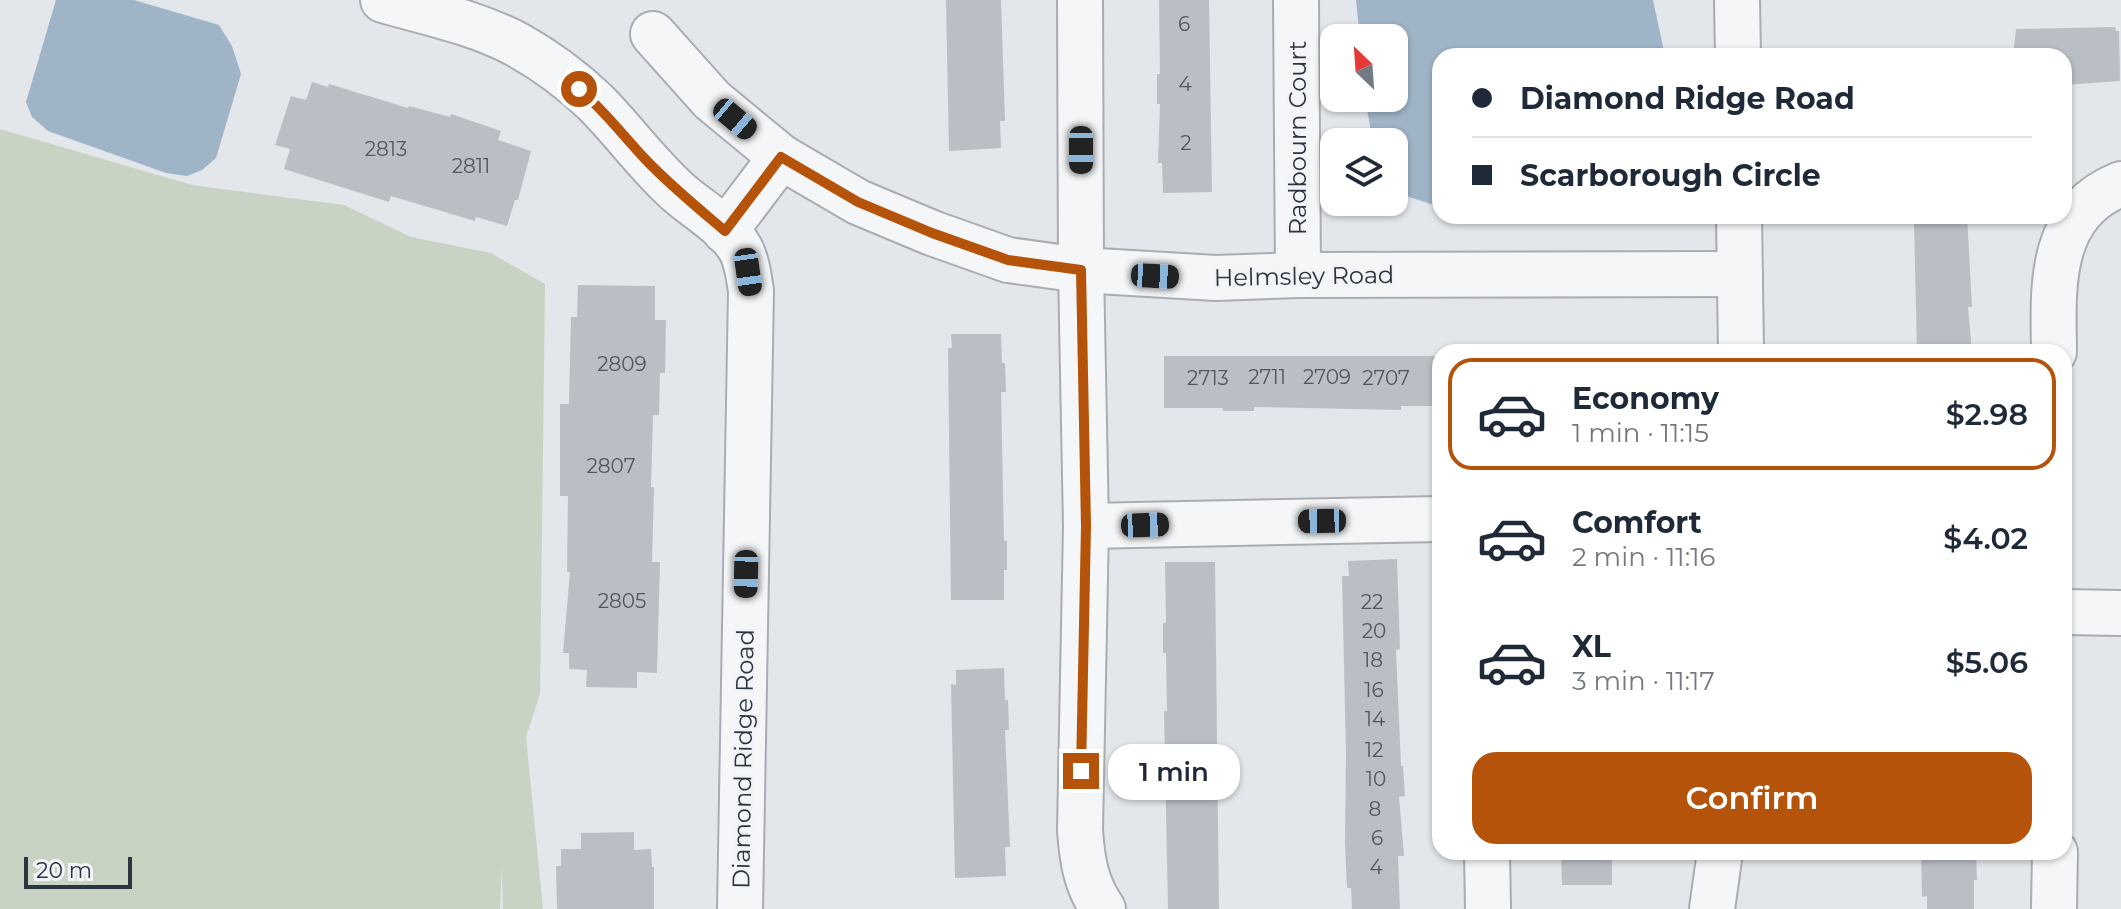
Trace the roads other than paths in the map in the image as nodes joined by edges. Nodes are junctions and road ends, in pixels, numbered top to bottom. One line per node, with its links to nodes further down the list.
1 (383, 0): 10 (street, Diamond Ridge Road)
2 (1080, 0): 11 (street)
3 (1296, 0): 13 (street, Radbourn Court)
4 (1737, 0): 6 (street)
5 (653, 34): 7 (street, Helmsley Road)
6 (1738, 48)
7 (781, 157): 10 (street); 11 (street, Helmsley Road)
8 (2121, 184): 15 (street)
9 (1739, 224): 12 (street)
10 (725, 231): 23 (street, Diamond Ridge Road)
11 (1081, 270): 13 (street, Helmsley Road); 17 (street)
12 (1740, 274): 13 (street, Helmsley Road); 14 (street)
13 (1298, 275)
14 (1741, 344)
15 (2054, 344)
16 (1432, 519): 17 (street)
17 (1086, 526): 24 (street)
18 (2072, 612): 19 (street)
19 (2121, 613)
20 (1487, 860): 25 (street)
21 (1719, 860): 26 (street)
22 (2055, 860): 27 (street)
23 (740, 909)
24 (1103, 909)
25 (1488, 909)
26 (1712, 909)
27 (2054, 909)

